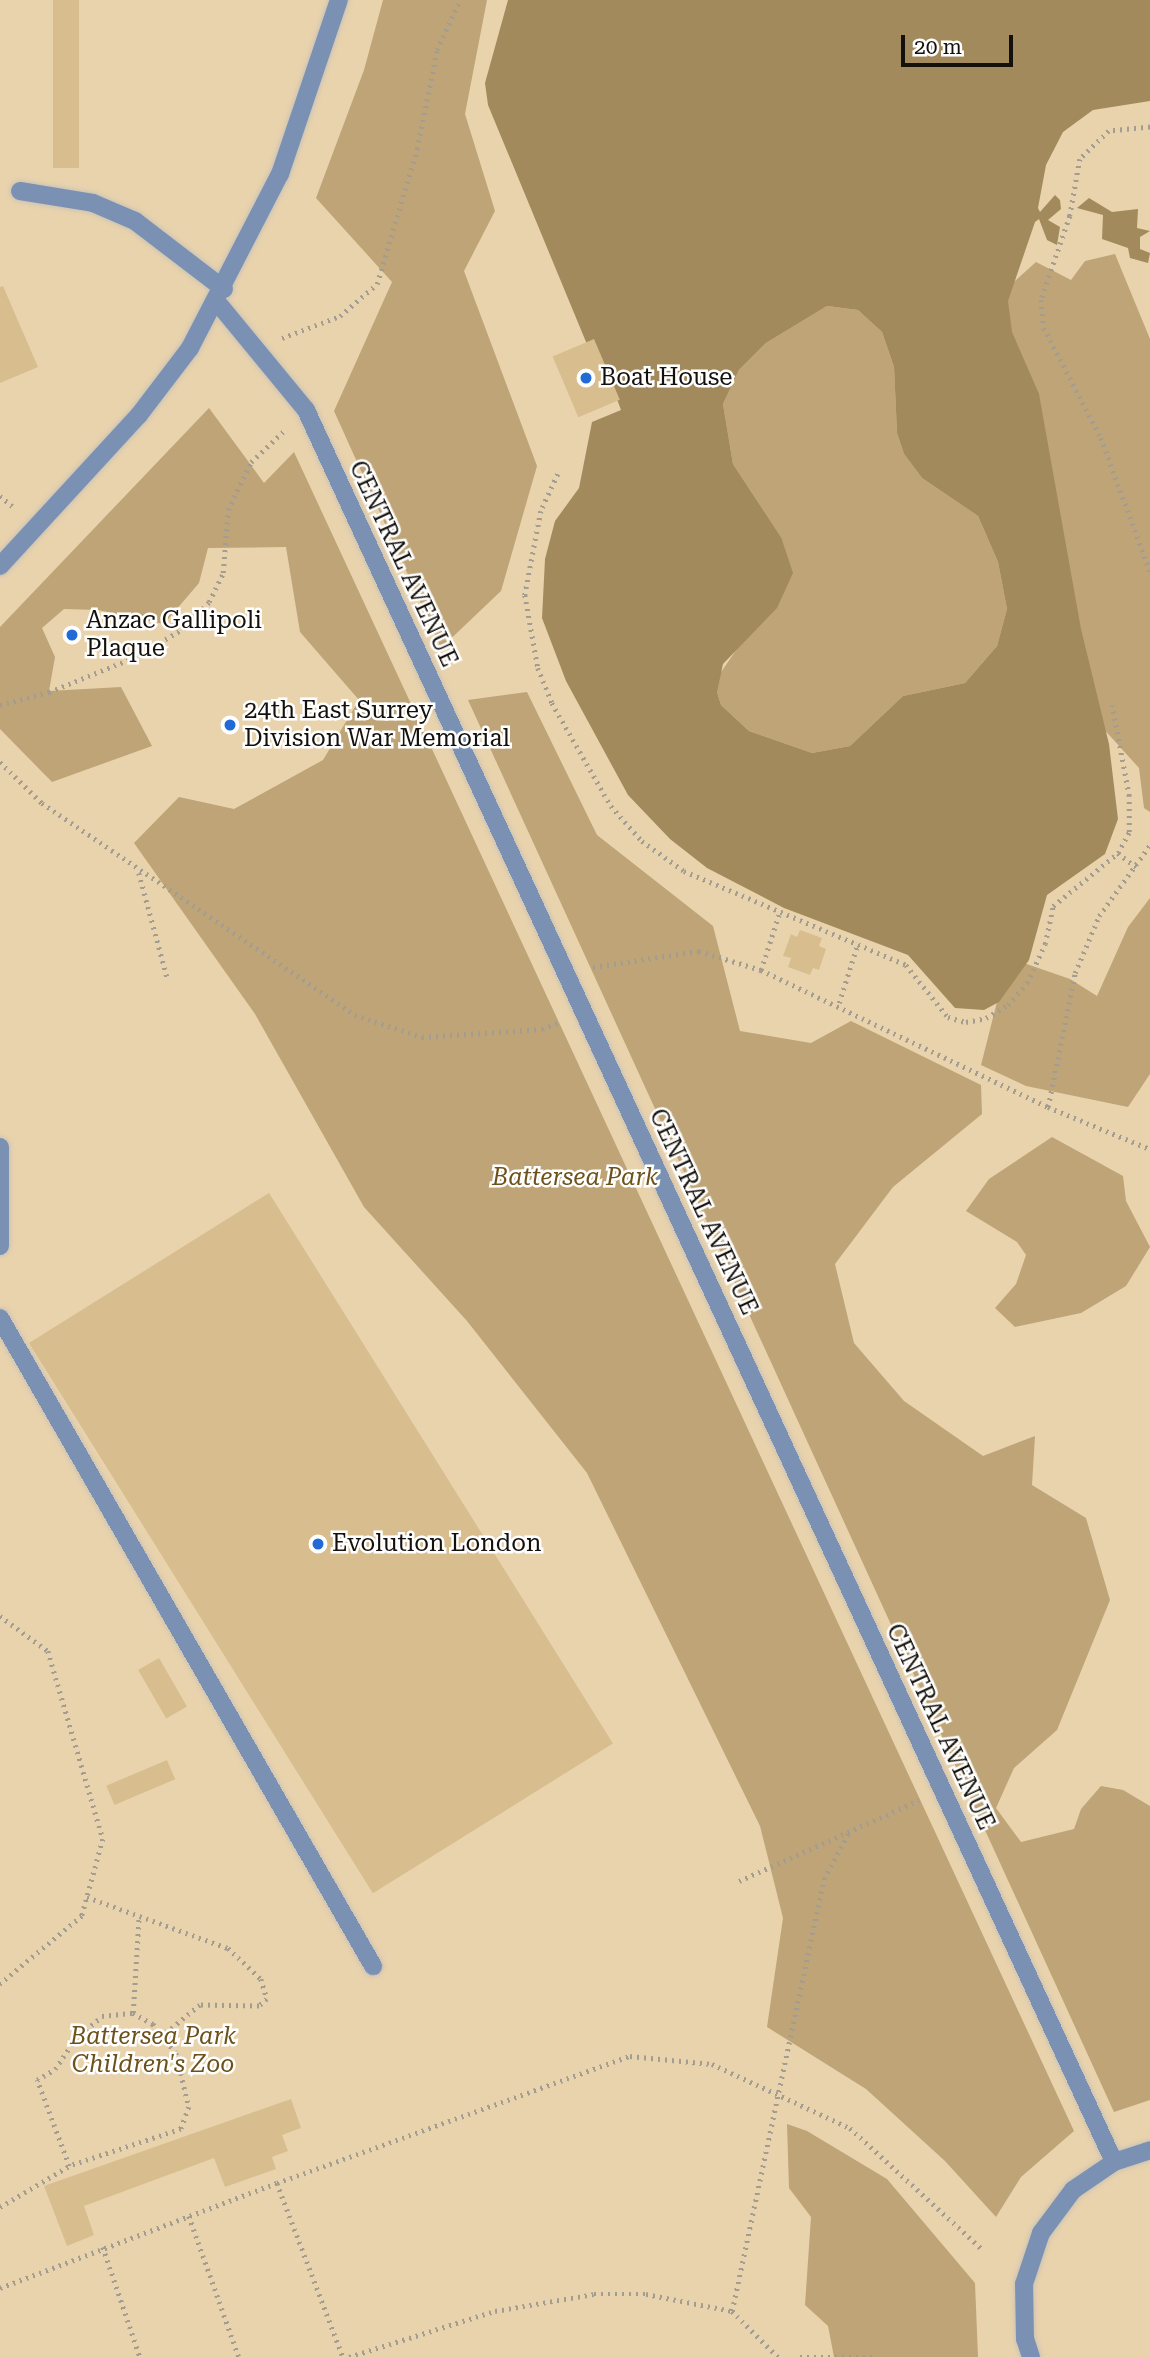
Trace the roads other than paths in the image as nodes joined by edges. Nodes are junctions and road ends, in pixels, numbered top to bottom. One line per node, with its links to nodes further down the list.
1 (339, 0): 3 (street)
2 (20, 191): 3 (street, CENTRAL AVENUE)
3 (220, 296): 4 (street); 10 (street, CENTRAL AVENUE)
4 (0, 566)
5 (0, 1147): 6 (street)
6 (0, 1245)
7 (0, 1318): 8 (street)
8 (373, 1966)
9 (1150, 2150): 10 (street)
10 (1114, 2162): 11 (street)
11 (1031, 2357)

